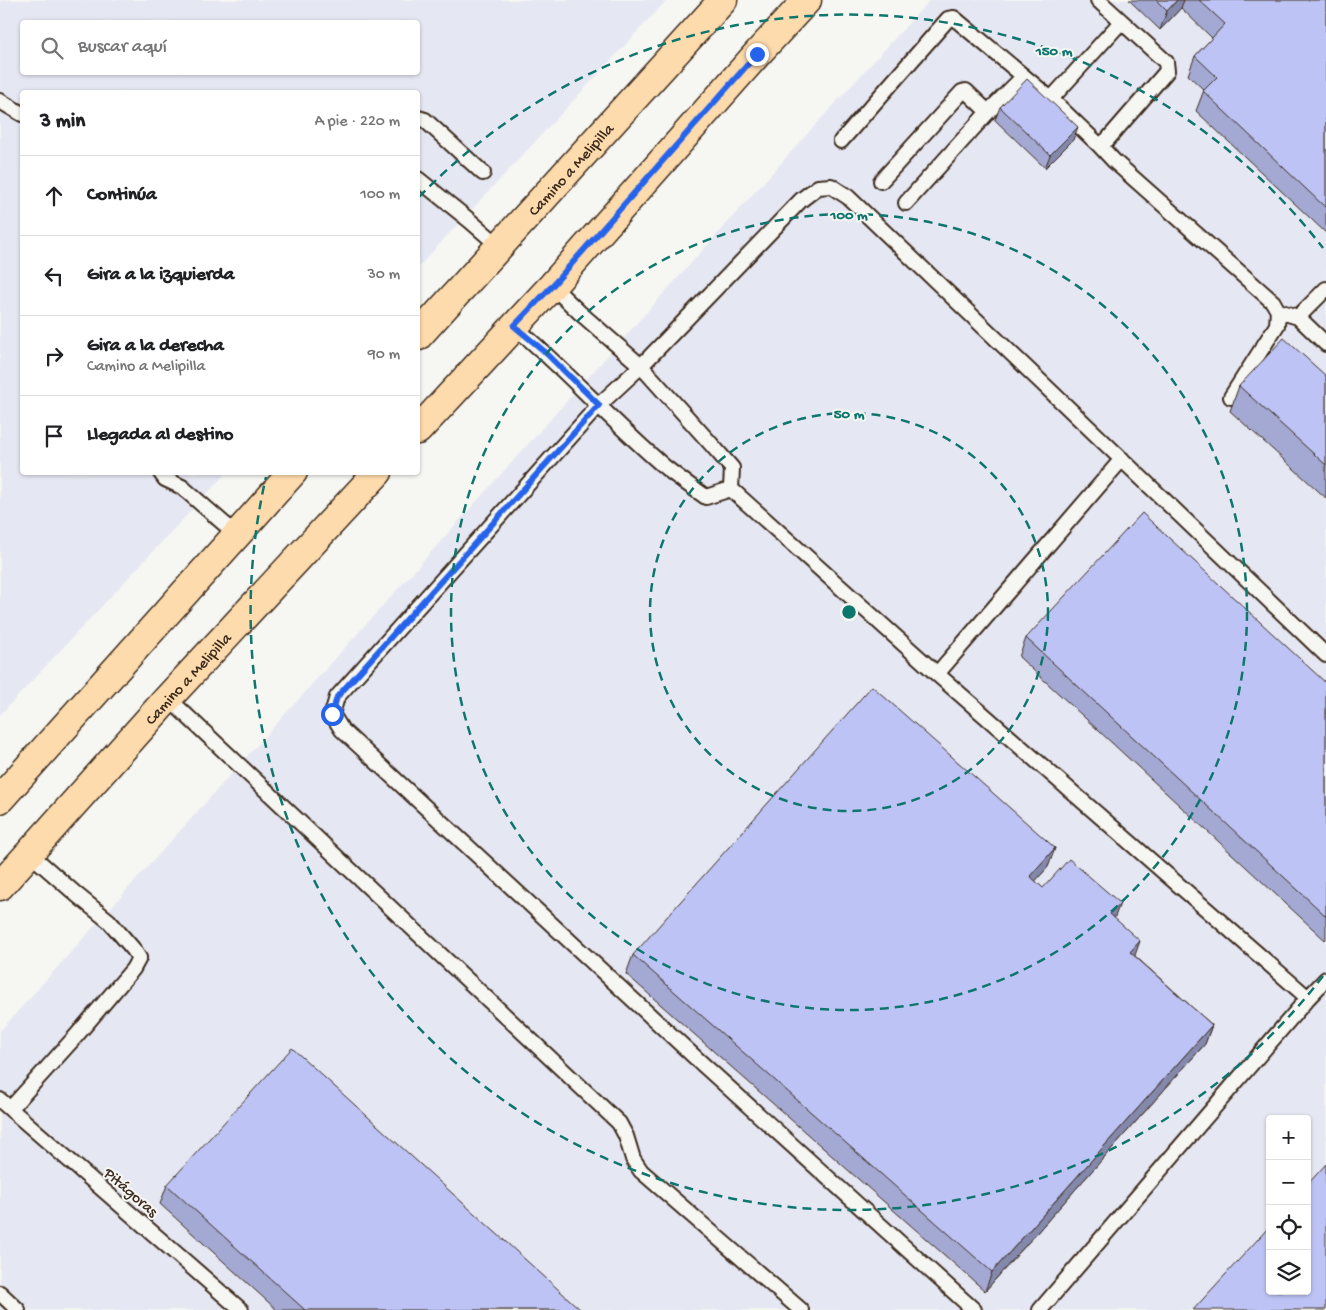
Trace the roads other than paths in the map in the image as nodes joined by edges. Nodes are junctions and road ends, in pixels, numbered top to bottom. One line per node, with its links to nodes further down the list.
1 (723, 0): 17 (main road, Camino a Melipilla)
2 (807, 0): 18 (main road)
3 (1098, 0): 4 (lane)
4 (1121, 22): 6 (lane); 12 (lane)
5 (1023, 77): 6 (lane); 8 (lane); 11 (lane)
6 (1051, 99): 12 (lane)
7 (0, 101): 9 (lane)
8 (988, 112): 15 (lane); 16 (lane)
9 (20, 113)
10 (420, 119): 13 (lane)
11 (841, 141)
12 (1100, 146): 20 (lane)
13 (483, 173)
14 (420, 181): 17 (lane)
15 (881, 182)
16 (906, 203)
17 (499, 246): 23 (main road, Camino a Melipilla)
18 (552, 286): 22 (main road); 25 (lane)
19 (1326, 289): 21 (lane)
20 (1278, 311): 21 (lane); 26 (lane)
21 (1298, 317): 24 (lane)
22 (514, 326): 27 (lane); 28 (main road)
23 (420, 334)
24 (1326, 344)
25 (641, 366): 27 (lane); 29 (lane); 33 (lane)
26 (1231, 396)
27 (599, 405): 33 (lane); 48 (lane)
28 (420, 428)
29 (1122, 459): 35 (lane); 36 (lane)
30 (162, 475): 34 (lane)
31 (290, 475): 34 (main road)
32 (375, 475): 37 (main road, Camino a Melipilla)
33 (731, 489): 36 (lane)
34 (237, 535): 38 (main road)
35 (1326, 655)
36 (937, 674): 42 (lane)
37 (168, 698): 39 (main road, Camino a Melipilla); 47 (lane)
38 (0, 799)
39 (30, 853): 40 (main road, Camino a Melipilla); 43 (lane)
40 (0, 886)
41 (1326, 979): 42 (lane)
42 (1308, 998): 49 (lane)
43 (5, 1104): 46 (lane, Pitágoras)
44 (0, 1293): 45 (lane)
45 (18, 1310)
46 (241, 1310)
47 (801, 1310)
48 (974, 1310)
49 (1040, 1310)

